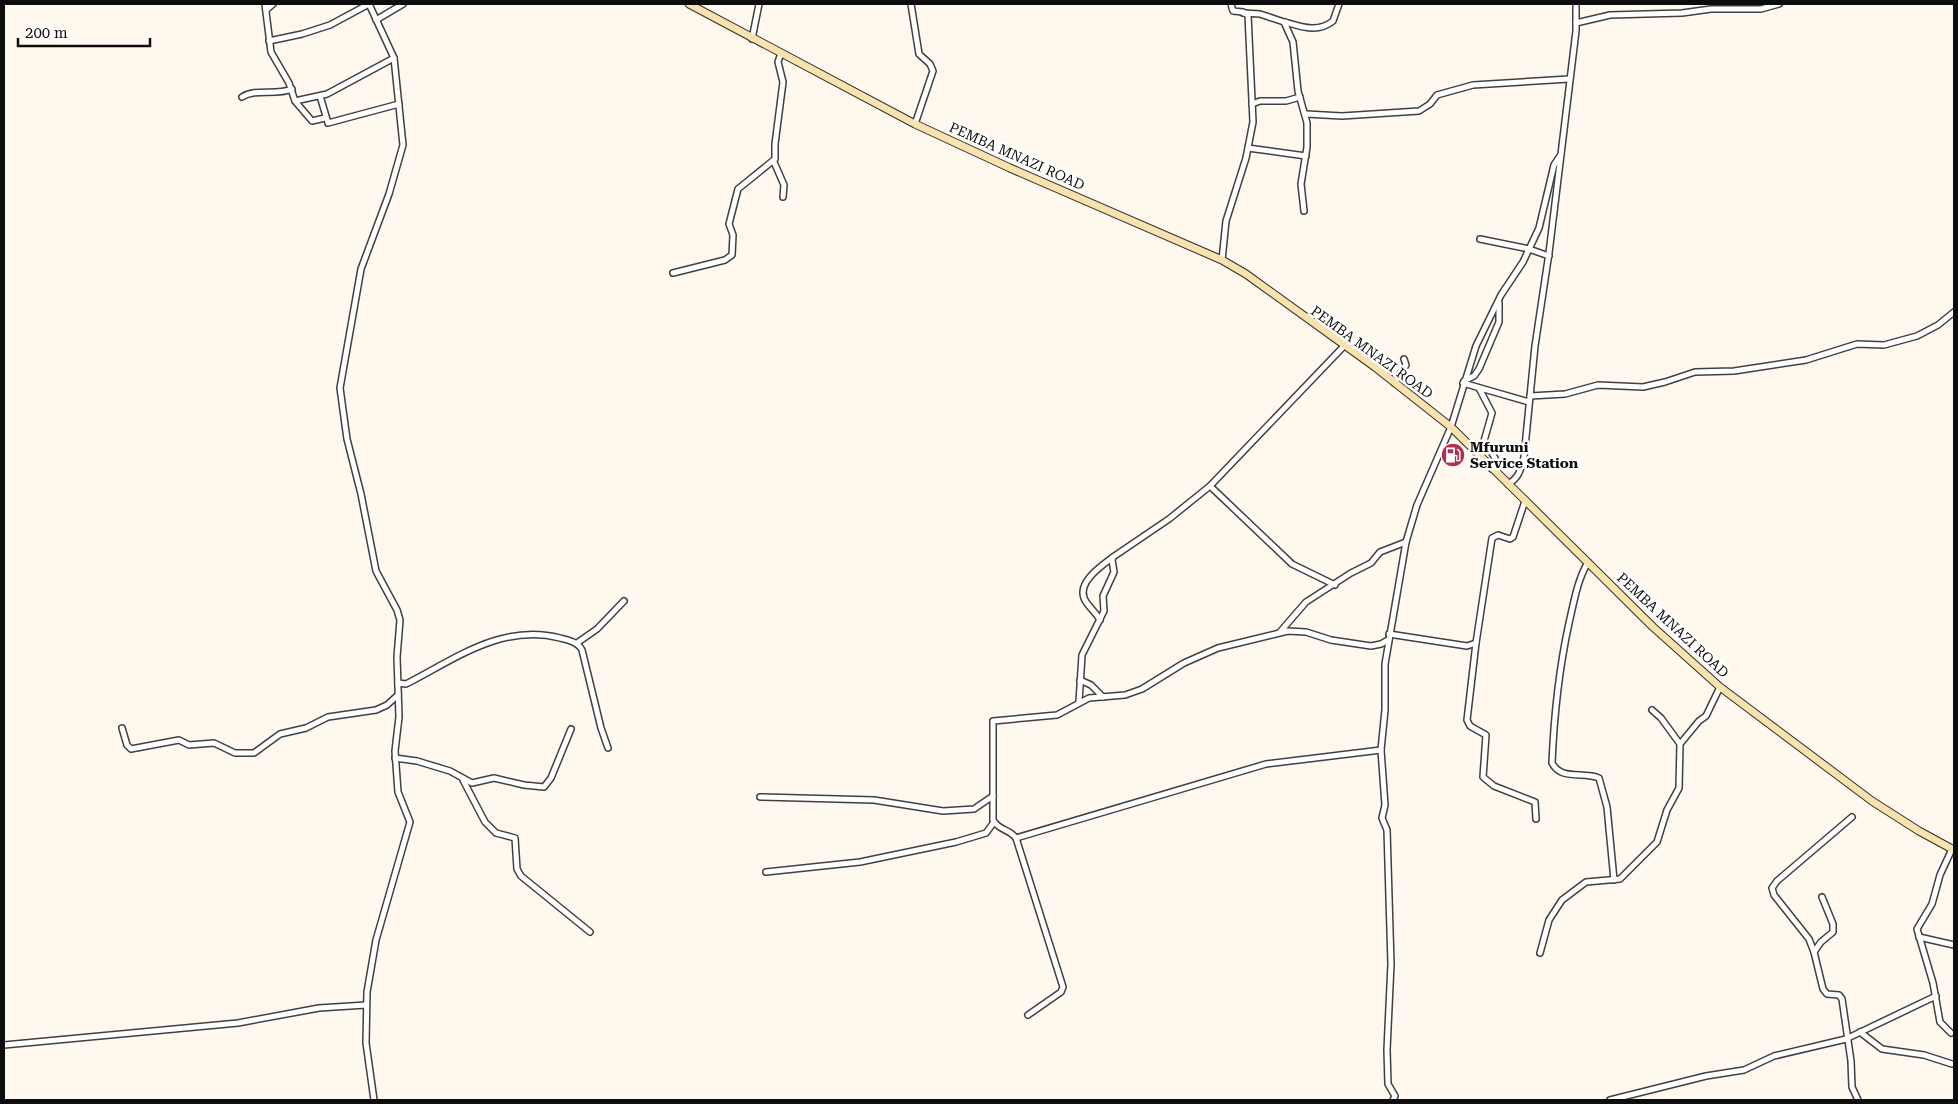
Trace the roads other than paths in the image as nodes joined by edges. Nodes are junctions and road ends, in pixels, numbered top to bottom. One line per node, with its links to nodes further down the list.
1 (273, 4): 11 (street)
2 (369, 4): 13 (street); 17 (street)
3 (403, 4): 13 (street)
4 (689, 4): 16 (main road, PEMBA MNAZI ROAD)
5 (759, 4): 16 (street)
6 (912, 4): 30 (street)
7 (1231, 4): 12 (street)
8 (1339, 4): 14 (street)
9 (1576, 4): 15 (street)
10 (1779, 4): 15 (street)
11 (265, 7): 17 (street)
12 (1243, 13): 14 (street); 27 (street)
13 (376, 20): 19 (street)
14 (1284, 22): 24 (street)
15 (1576, 23): 20 (street)
16 (752, 39): 18 (main road, PEMBA MNAZI ROAD)
17 (269, 41): 21 (street)
18 (781, 53): 30 (main road, PEMBA MNAZI ROAD); 34 (street)
19 (394, 58): 22 (street); 26 (street)
20 (1569, 79): 28 (street); 33 (street)
21 (292, 90): 23 (street); 25 (street)
22 (320, 96): 25 (street); 29 (street)
23 (242, 97)
24 (1300, 97): 27 (street); 28 (street)
25 (295, 101): 29 (street)
26 (399, 104): 29 (street); 67 (street)
27 (1252, 104): 31 (street)
28 (1306, 114): 32 (street)
29 (325, 118)
30 (915, 124): 40 (main road, PEMBA MNAZI ROAD)
31 (1248, 148): 32 (street); 40 (street)
32 (1306, 156): 36 (street)
33 (1560, 156): 38 (street); 39 (street)
34 (774, 162): 35 (street); 41 (street)
35 (783, 197)
36 (1304, 211)
37 (1480, 239): 38 (street)
38 (1529, 248): 39 (street); 42 (street)
39 (1549, 256): 49 (street)
40 (1222, 260): 44 (main road, PEMBA MNAZI ROAD)
41 (673, 273)
42 (1499, 300): 46 (street); 46 (street)
43 (1954, 312): 49 (street)
44 (1344, 346): 47 (main road, PEMBA MNAZI ROAD); 53 (street)
45 (1404, 359): 47 (street)
46 (1464, 382): 48 (street); 50 (street)
47 (1394, 383): 50 (main road, PEMBA MNAZI ROAD)
48 (1480, 388): 49 (street); 51 (street)
49 (1529, 399): 52 (street)
50 (1451, 427): 51 (main road, PEMBA MNAZI ROAD); 55 (street)
51 (1492, 468): 52 (main road, PEMBA MNAZI ROAD)
52 (1508, 484): 54 (main road, PEMBA MNAZI ROAD)
53 (1210, 486): 56 (street); 58 (street)
54 (1525, 501): 57 (main road, PEMBA MNAZI ROAD); 65 (street)
55 (1406, 542): 58 (street); 62 (street)
56 (1112, 558): 60 (street); 60 (street)
57 (1588, 562): 68 (main road, PEMBA MNAZI ROAD); 88 (street)
58 (1335, 585): 61 (street)
59 (624, 601): 64 (street)
60 (1100, 620): 66 (street)
61 (1280, 632): 63 (street); 70 (street)
62 (1389, 634): 63 (street); 65 (street)
63 (1388, 640): 77 (street)
64 (577, 643): 67 (street); 76 (street)
65 (1476, 643): 83 (street)
66 (1080, 680): 70 (street); 71 (street)
67 (398, 683): 69 (street)
68 (1720, 686): 75 (street); 86 (main road, PEMBA MNAZI ROAD)
69 (398, 694): 73 (street); 78 (street)
70 (1103, 697): 71 (street)
71 (1079, 702): 80 (street)
72 (1652, 710): 75 (street)
73 (122, 728)
74 (572, 729): 79 (street)
75 (1680, 744): 88 (street)
76 (608, 748)
77 (1381, 750): 85 (street); 104 (street)
78 (395, 758): 79 (street); 96 (street)
79 (463, 780): 90 (street)
80 (993, 796): 81 (street); 84 (street)
81 (760, 797)
82 (1852, 817): 93 (street)
83 (1536, 819)
84 (994, 822): 85 (street); 87 (street)
85 (1016, 838): 97 (street)
86 (1953, 849): 91 (street)
87 (766, 872)
88 (1614, 880): 94 (street)
89 (1822, 897): 93 (street)
90 (590, 932)
91 (1919, 937): 92 (street); 95 (street)
92 (1954, 945)
93 (1814, 952): 100 (street)
94 (1540, 953)
95 (1936, 996): 98 (street); 99 (street)
96 (366, 1005): 101 (street); 103 (street)
97 (1028, 1015)
98 (1860, 1032): 100 (street); 102 (street)
99 (1951, 1034)
100 (1846, 1039): 105 (street); 106 (street)
101 (4, 1044)
102 (1952, 1064)
103 (374, 1100)
104 (1393, 1100)
105 (1610, 1100)
106 (1858, 1100)

